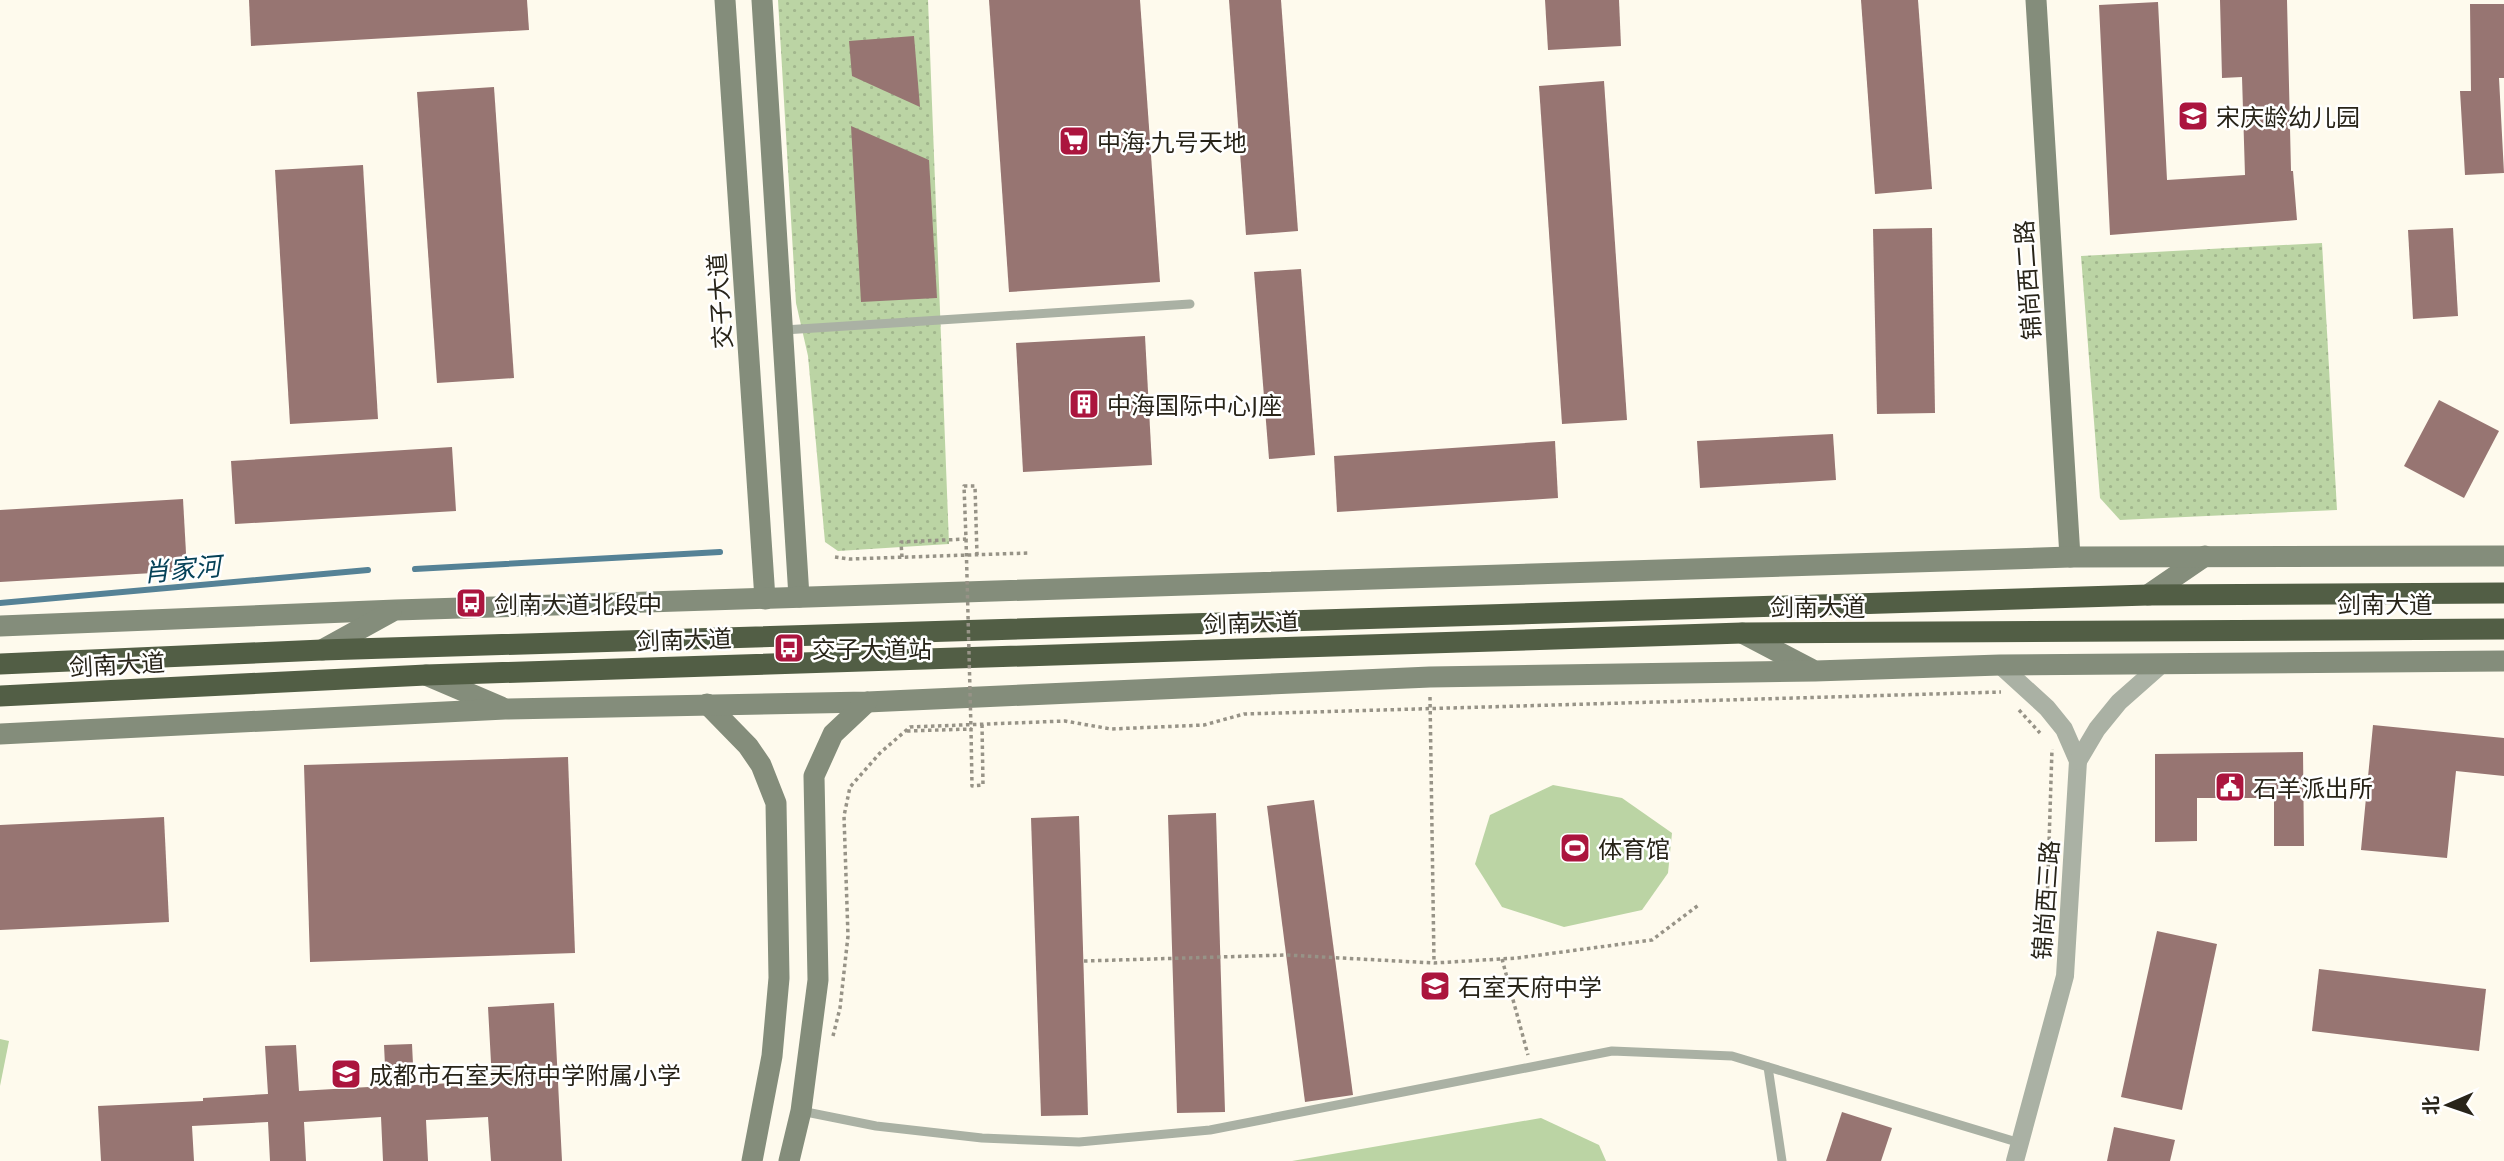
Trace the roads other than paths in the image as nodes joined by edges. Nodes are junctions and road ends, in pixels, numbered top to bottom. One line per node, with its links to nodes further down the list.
1 (725, 0): 12 (main road, 交子大道)
2 (762, 0): 5 (main road)
3 (2036, 0): 8 (main road, 锦尚西二路)
4 (1190, 304): 5 (lane)
5 (782, 330): 11 (main road)
6 (2205, 556): 7 (main road); 8 (main road); 10 (main road)
7 (2504, 556)
8 (2070, 557): 11 (main road)
9 (2504, 593): 10 (highway, 剑南大道)
10 (2148, 595): 17 (highway, 剑南大道)
11 (799, 597): 12 (main road)
12 (765, 598): 13 (main road)
13 (396, 610): 14 (main road); 17 (main road)
14 (0, 626)
15 (2504, 629): 16 (highway, 剑南大道)
16 (1742, 633): 22 (main road); 23 (highway, 剑南大道)
17 (322, 650): 19 (highway, 剑南大道)
18 (2504, 661): 20 (main road)
19 (0, 664)
20 (2162, 664): 21 (main road); 29 (street)
21 (2000, 666): 22 (main road); 29 (street, 锦尚西三路)
22 (1815, 671): 25 (main road)
23 (426, 675): 24 (highway, 剑南大道); 27 (main road)
24 (0, 696)
25 (867, 702): 26 (main road); 31 (main road)
26 (707, 704): 27 (main road); 33 (main road)
27 (505, 709): 28 (main road)
28 (0, 734)
29 (2078, 761): 32 (street, 锦尚西三路)
30 (1768, 1067): 31 (lane); 32 (lane); 35 (lane)
31 (801, 1111): 34 (main road)
32 (2020, 1143): 36 (street, 锦尚西三路)
33 (752, 1161)
34 (789, 1161)
35 (1782, 1161)
36 (2015, 1161)

